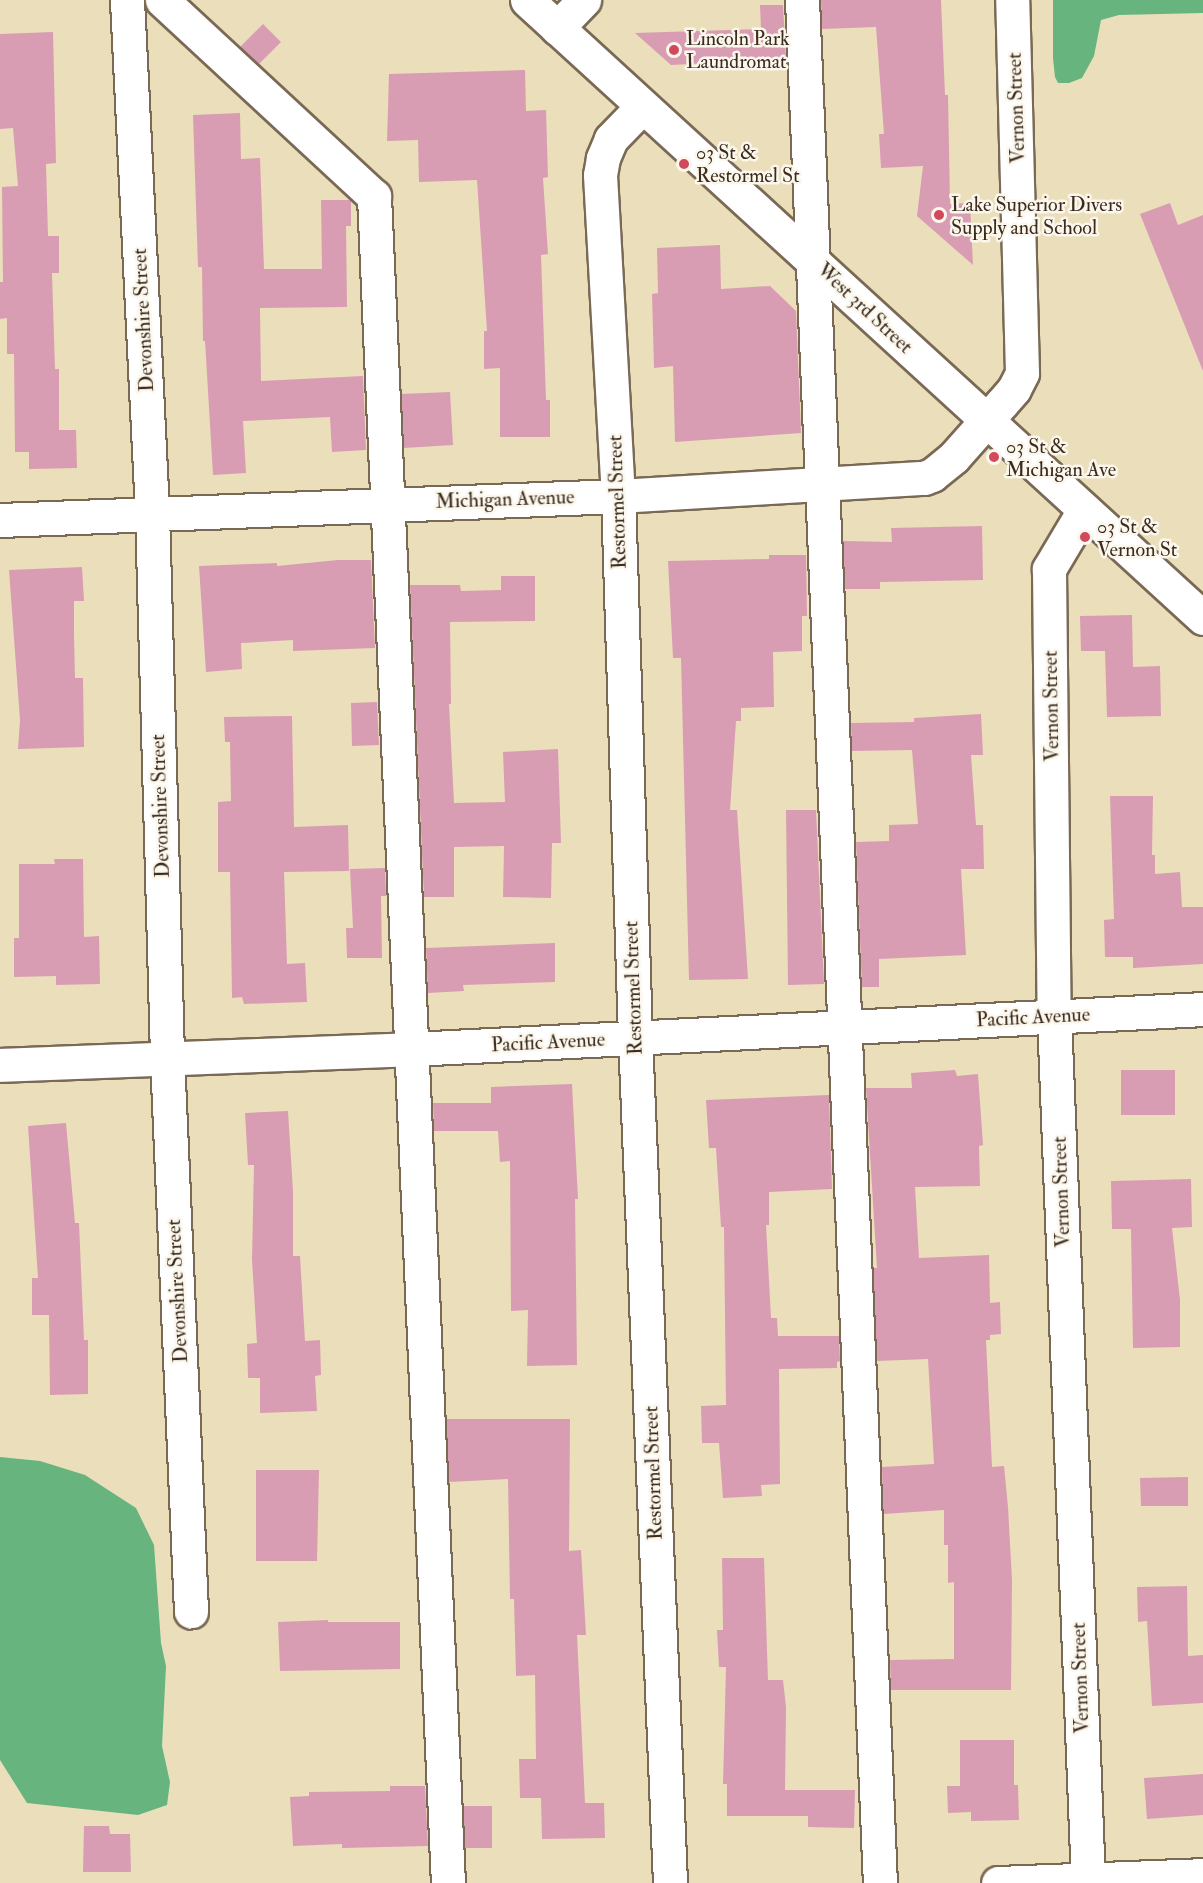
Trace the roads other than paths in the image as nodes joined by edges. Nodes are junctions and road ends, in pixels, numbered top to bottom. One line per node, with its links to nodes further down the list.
1 (127, 0): 15 (street, Devonshire Street)
2 (162, 0): 13 (street)
3 (527, 0): 7 (street, West 3rd Street)
4 (584, 0): 7 (street)
5 (802, 0): 9 (street)
6 (1012, 0): 10 (street, Vernon Street)
7 (557, 28): 8 (street, West 3rd Street)
8 (642, 107): 9 (street, West 3rd Street); 12 (street, Restormel Street)
9 (812, 259): 10 (street, West 3rd Street); 11 (street)
10 (986, 420): 11 (street, Michigan Avenue); 14 (street, West 3rd Street)
11 (824, 482): 12 (street, Michigan Avenue); 20 (street)
12 (618, 496): 13 (street, Michigan Avenue); 21 (street, Restormel Street)
13 (389, 503): 15 (street, Michigan Avenue); 22 (street)
14 (1084, 510): 17 (street, West 3rd Street); 19 (street, Vernon Street)
15 (152, 512): 16 (street, Michigan Avenue); 23 (street, Devonshire Street)
16 (0, 520)
17 (1203, 618)
18 (1203, 1009): 19 (street, Pacific Avenue)
19 (1054, 1016): 20 (street, Pacific Avenue); 27 (street, Vernon Street)
20 (843, 1026): 21 (street, Pacific Avenue); 30 (street)
21 (635, 1037): 22 (street, Pacific Avenue); 29 (street, Restormel Street)
22 (412, 1049): 23 (street, Pacific Avenue); 28 (street)
23 (167, 1058): 24 (street, Pacific Avenue); 25 (street, Devonshire Street)
24 (0, 1065)
25 (191, 1611)
26 (1203, 1875): 27 (street)
27 (1088, 1881): 31 (street)
28 (448, 1883)
29 (670, 1883)
30 (880, 1883)
31 (998, 1883)

